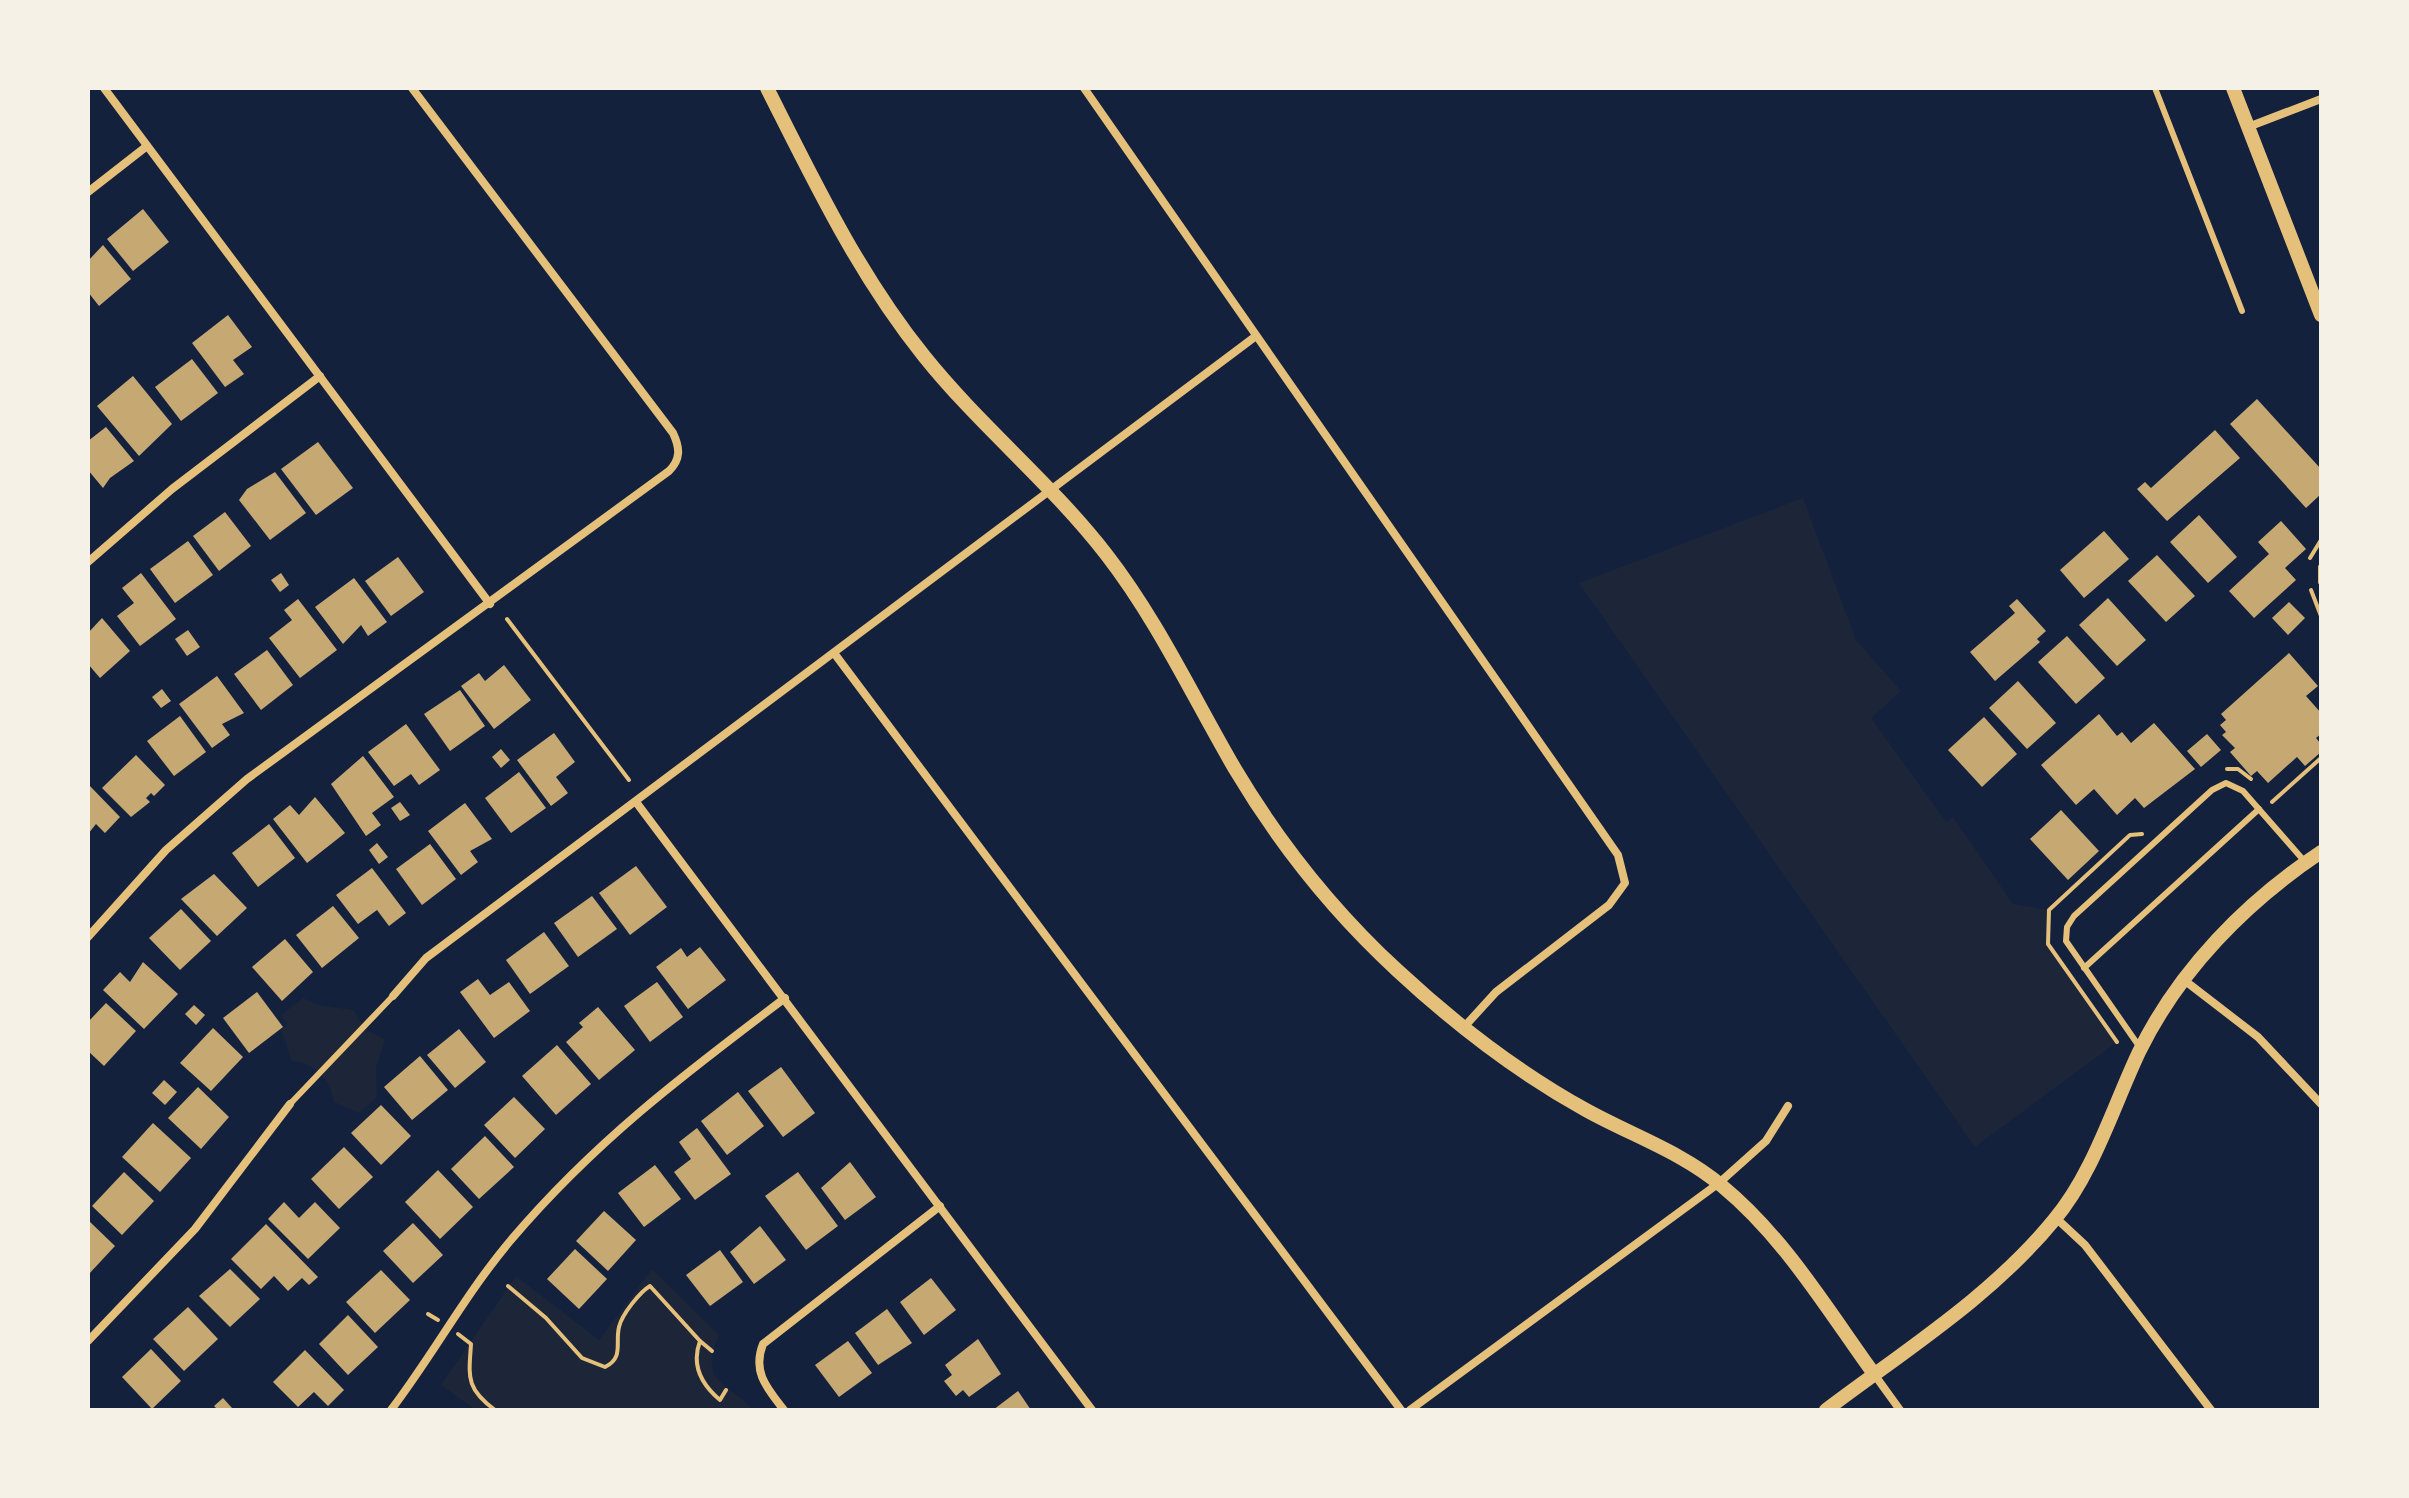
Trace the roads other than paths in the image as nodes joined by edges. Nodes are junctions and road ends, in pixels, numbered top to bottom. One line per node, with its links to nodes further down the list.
1 (104, 88): 9 (street)
2 (412, 88): 19 (street)
3 (767, 88): 15 (street)
4 (1084, 88): 13 (street)
5 (2155, 88): 11 (lane)
6 (2233, 88): 8 (street)
7 (2321, 99): 8 (street)
8 (2248, 127): 12 (street)
9 (147, 146): 10 (street); 14 (street)
10 (88, 192)
11 (2242, 311)
12 (2321, 315)
13 (1256, 336): 15 (street); 30 (street)
14 (320, 376): 16 (street); 19 (street)
15 (1050, 489): 20 (street); 30 (street)
16 (88, 562)
17 (2321, 567): 18 (lane)
18 (2321, 582)
19 (490, 604): 25 (street)
20 (834, 653): 21 (street); 43 (street)
21 (636, 802): 28 (street); 29 (street)
22 (2259, 809): 24 (lane); 26 (lane); 26 (lane)
23 (2321, 852): 24 (street)
24 (2306, 863): 27 (street)
25 (88, 937)
26 (2084, 968): 31 (lane)
27 (2184, 980): 31 (street); 33 (street)
28 (393, 996): 32 (lane)
29 (785, 998): 36 (street); 40 (street)
30 (1465, 1026): 35 (street)
31 (2141, 1049): 37 (street)
32 (290, 1104): 38 (street)
33 (2321, 1104)
34 (1788, 1106): 35 (street)
35 (1719, 1183): 39 (street); 44 (street)
36 (940, 1206): 41 (street); 42 (street)
37 (2056, 1218): 39 (street); 47 (street)
38 (88, 1341)
39 (1874, 1374): 45 (street); 46 (street)
40 (391, 1410)
41 (784, 1410)
42 (1092, 1410)
43 (1401, 1410)
44 (1410, 1410)
45 (1826, 1410)
46 (1900, 1410)
47 (2211, 1410)

